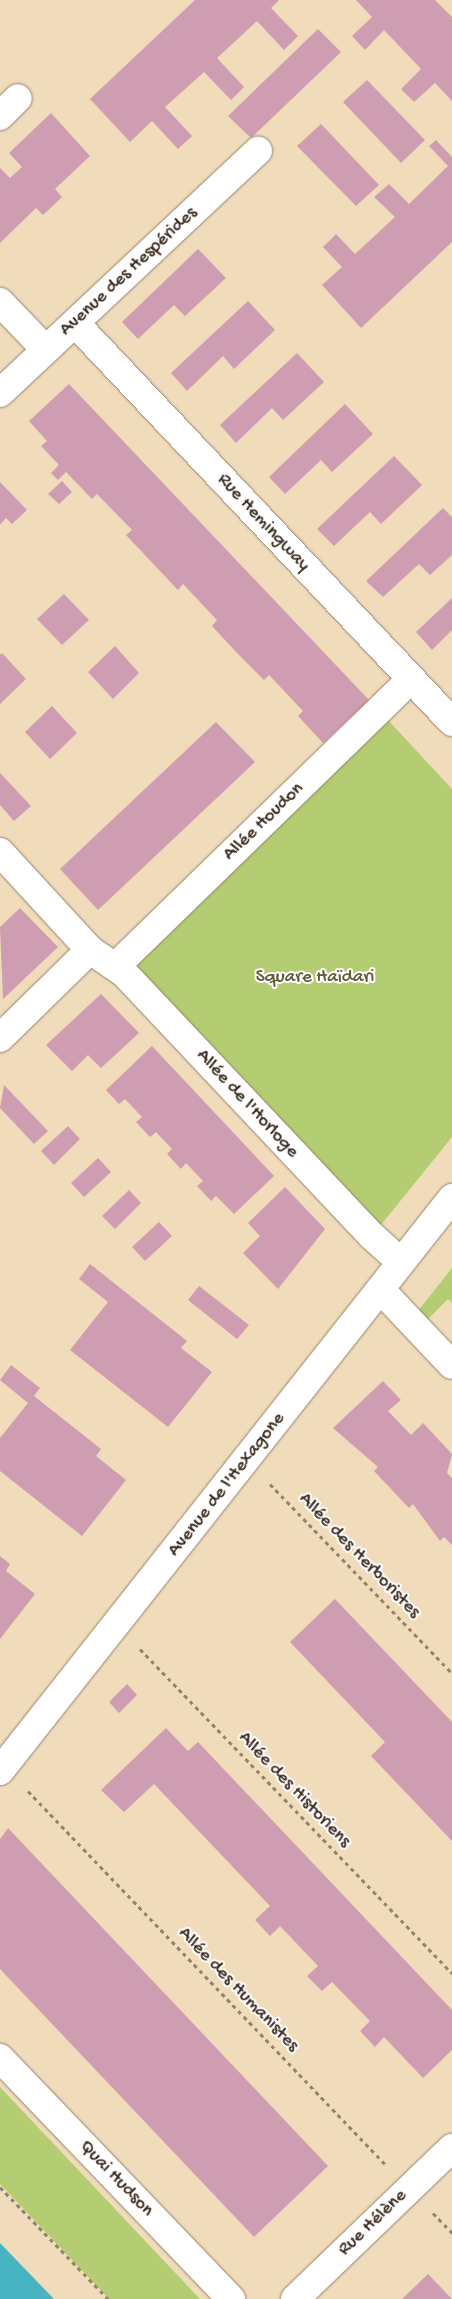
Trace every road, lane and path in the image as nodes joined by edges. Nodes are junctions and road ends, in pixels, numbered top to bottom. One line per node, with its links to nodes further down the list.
1 (258, 151): 3 (street, Avenue des Hespérides)
2 (0, 302): 4 (street)
3 (75, 323): 4 (street, Avenue des Hespérides); 6 (street, Rue Hemingway)
4 (46, 350): 5 (street, Avenue des Hespérides)
5 (0, 393)
6 (411, 679): 7 (street, Rue Hemingway); 10 (street, Allée Houdon)
7 (452, 722)
8 (0, 852): 9 (street, Allée de l'Horloge)
9 (90, 950): 10 (street, Allée de l'Horloge); 11 (street)
10 (116, 966): 13 (street, Allée de l'Horloge)
11 (0, 1038)
12 (452, 1198): 13 (street, Avenue de l'Hexagone)
13 (401, 1262): 14 (street, Avenue de l'Hexagone)
14 (380, 1290): 15 (street); 16 (street, Avenue de l'Hexagone)
15 (452, 1365)
16 (246, 1459): 17 (street, Avenue de l'Hexagone); 18 (path, Allée des Herboristes)
17 (117, 1625): 19 (street, Avenue de l'Hexagone); 20 (path, Allée des Historiens)
18 (452, 1672)
19 (2, 1768): 24 (path, Allée des Humanistes)
20 (452, 1973)
21 (0, 2058): 27 (street, Quai Hudson)
22 (452, 2148): 24 (street, Rue Hélène)
23 (0, 2187): 26 (path)
24 (409, 2189): 25 (path, Allée des Humanistes); 28 (street, Rue Hélène)
25 (452, 2233)
26 (108, 2299)
27 (231, 2299)
28 (294, 2299)

